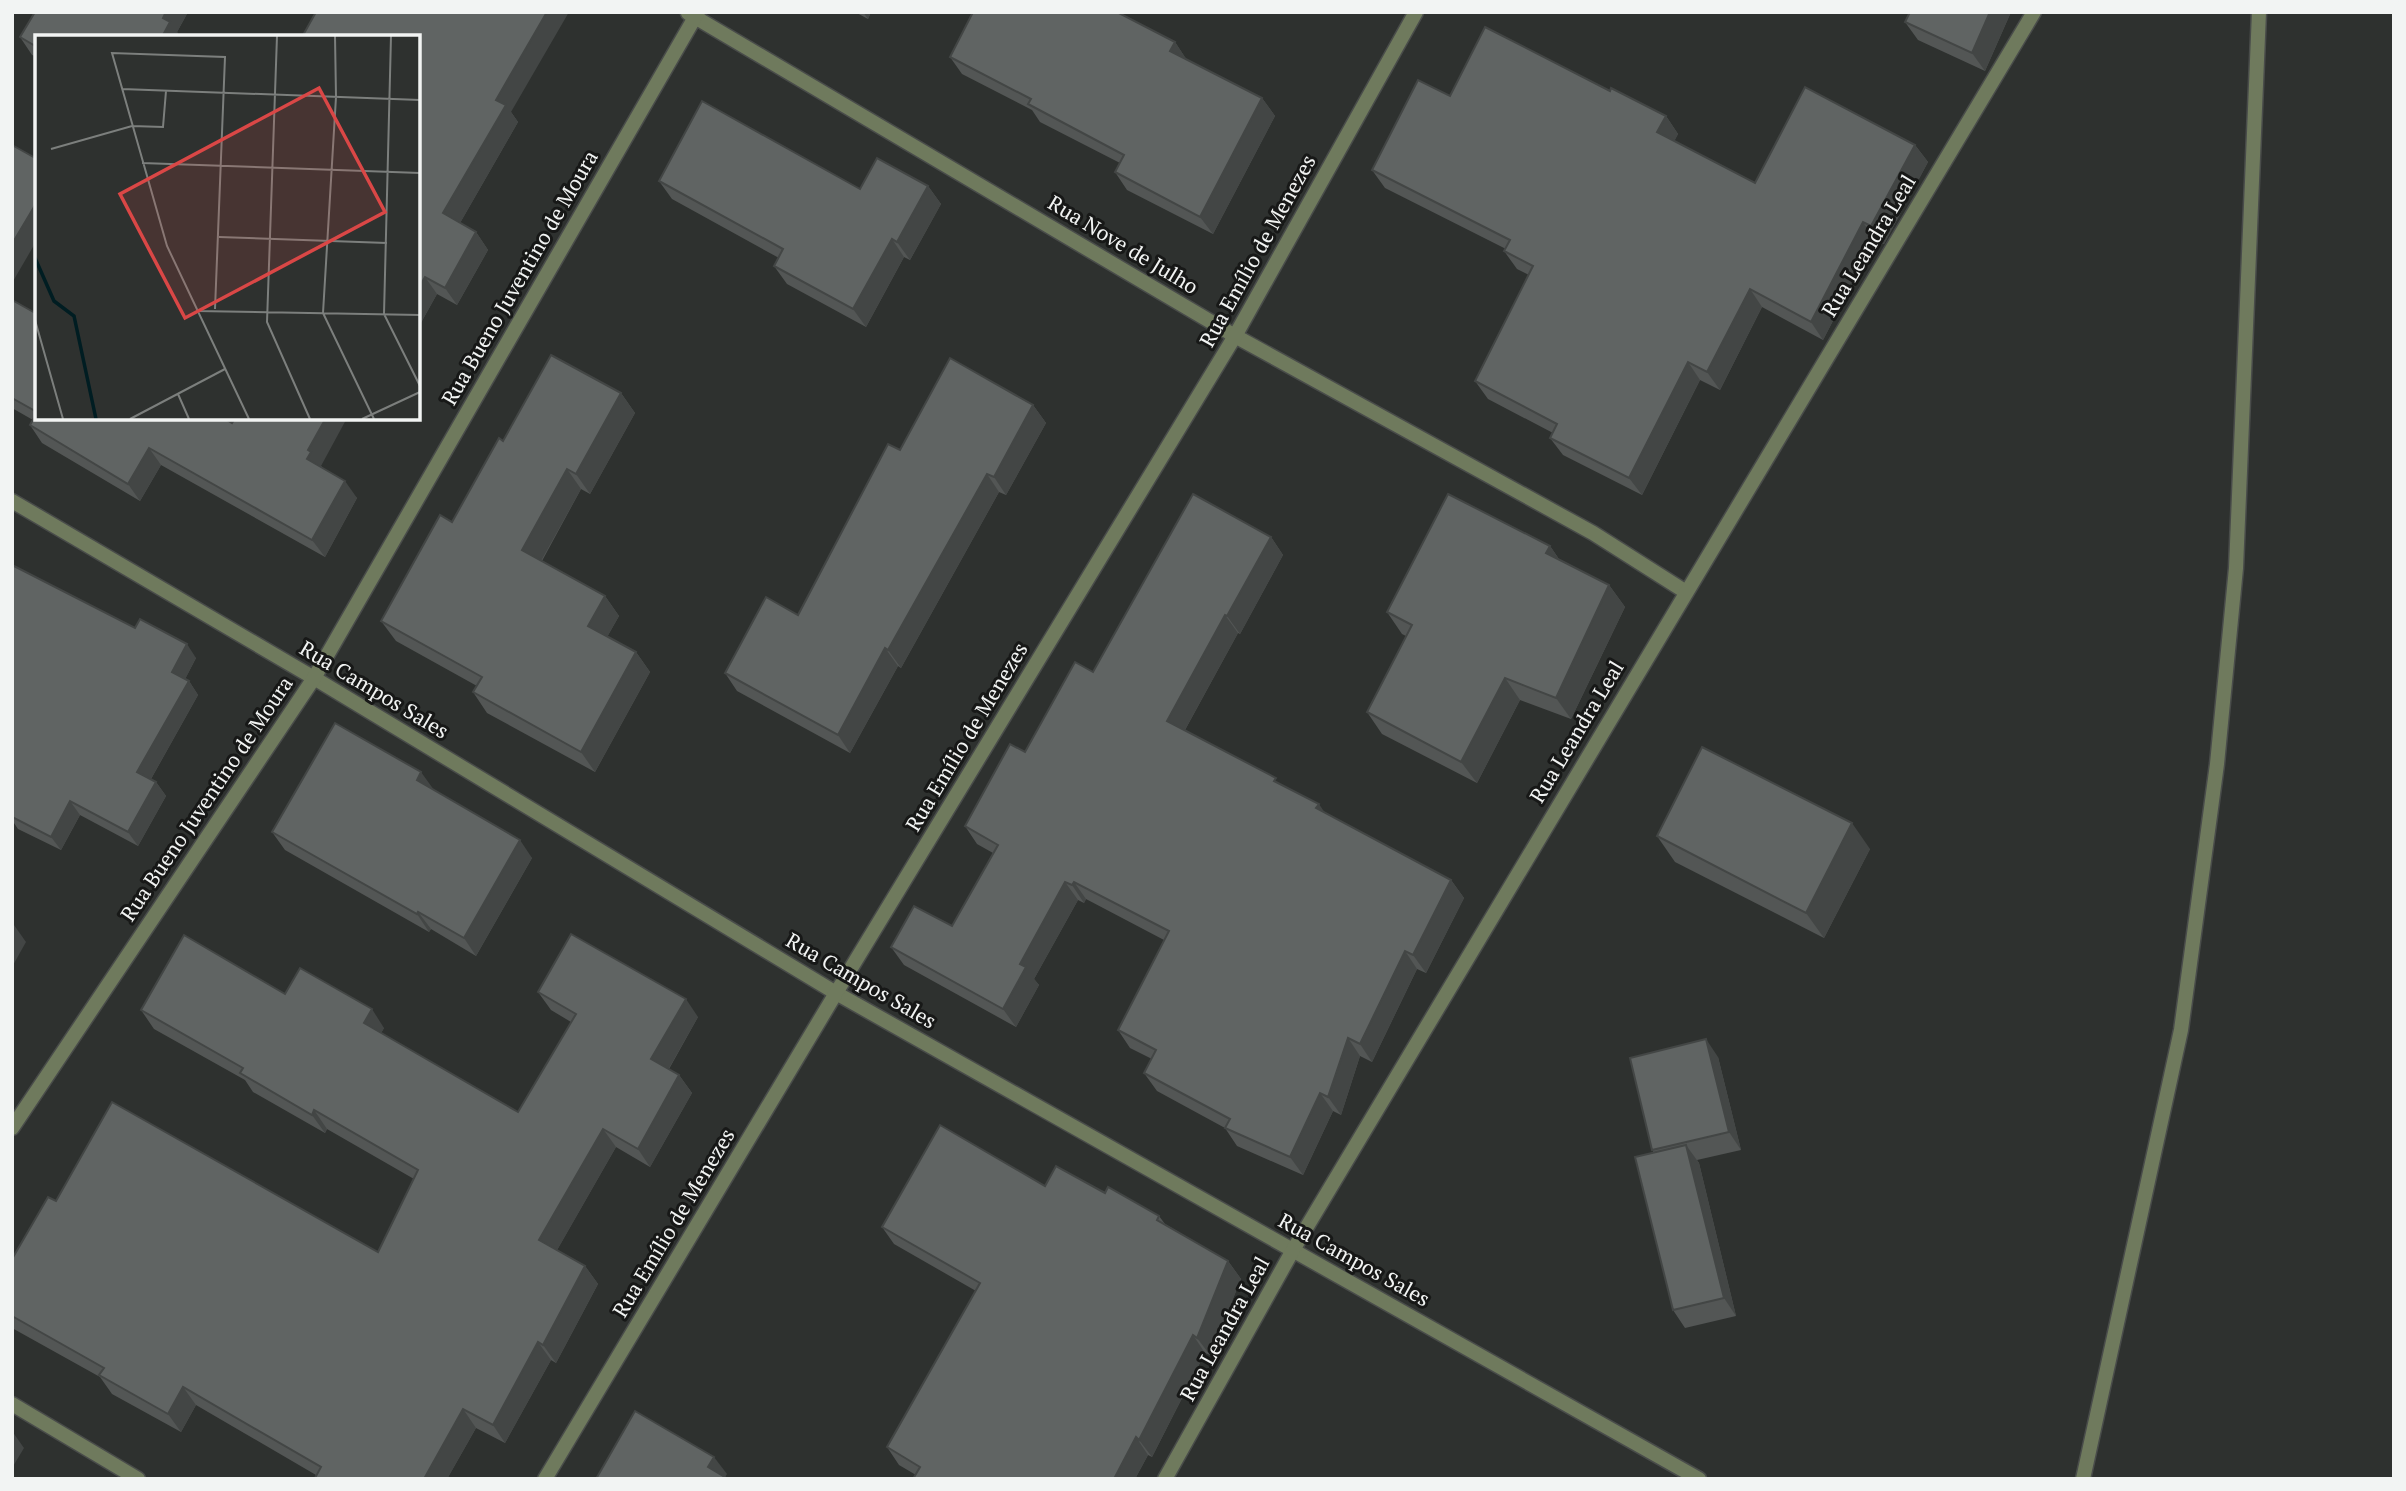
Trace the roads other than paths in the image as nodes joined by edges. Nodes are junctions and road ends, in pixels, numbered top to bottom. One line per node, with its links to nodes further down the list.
1 (1416, 12): 5 (street, Rua Emílio de Menezes)
2 (2034, 12): 7 (street, Rua Leandra Leal)
3 (2259, 12): 17 (street)
4 (694, 14): 5 (street, Rua Nove de Julho); 8 (street, Rua Bueno Juventino de Moura)
5 (1235, 336): 7 (street, Rua Nove de Julho); 9 (street, Rua Emílio de Menezes)
6 (12, 501): 8 (street, Rua Campos Sales)
7 (1686, 592): 11 (street, Rua Leandra Leal)
8 (314, 678): 9 (street, Rua Campos Sales); 10 (street, Rua Bueno Juventino de Moura)
9 (836, 993): 11 (street, Rua Campos Sales); 14 (street, Rua Emílio de Menezes)
10 (12, 1128)
11 (1293, 1250): 15 (street, Rua Leandra Leal); 16 (street, Rua Campos Sales)
12 (12, 1404): 13 (street)
13 (138, 1479)
14 (545, 1479)
15 (1165, 1479)
16 (1699, 1479)
17 (2083, 1479)

